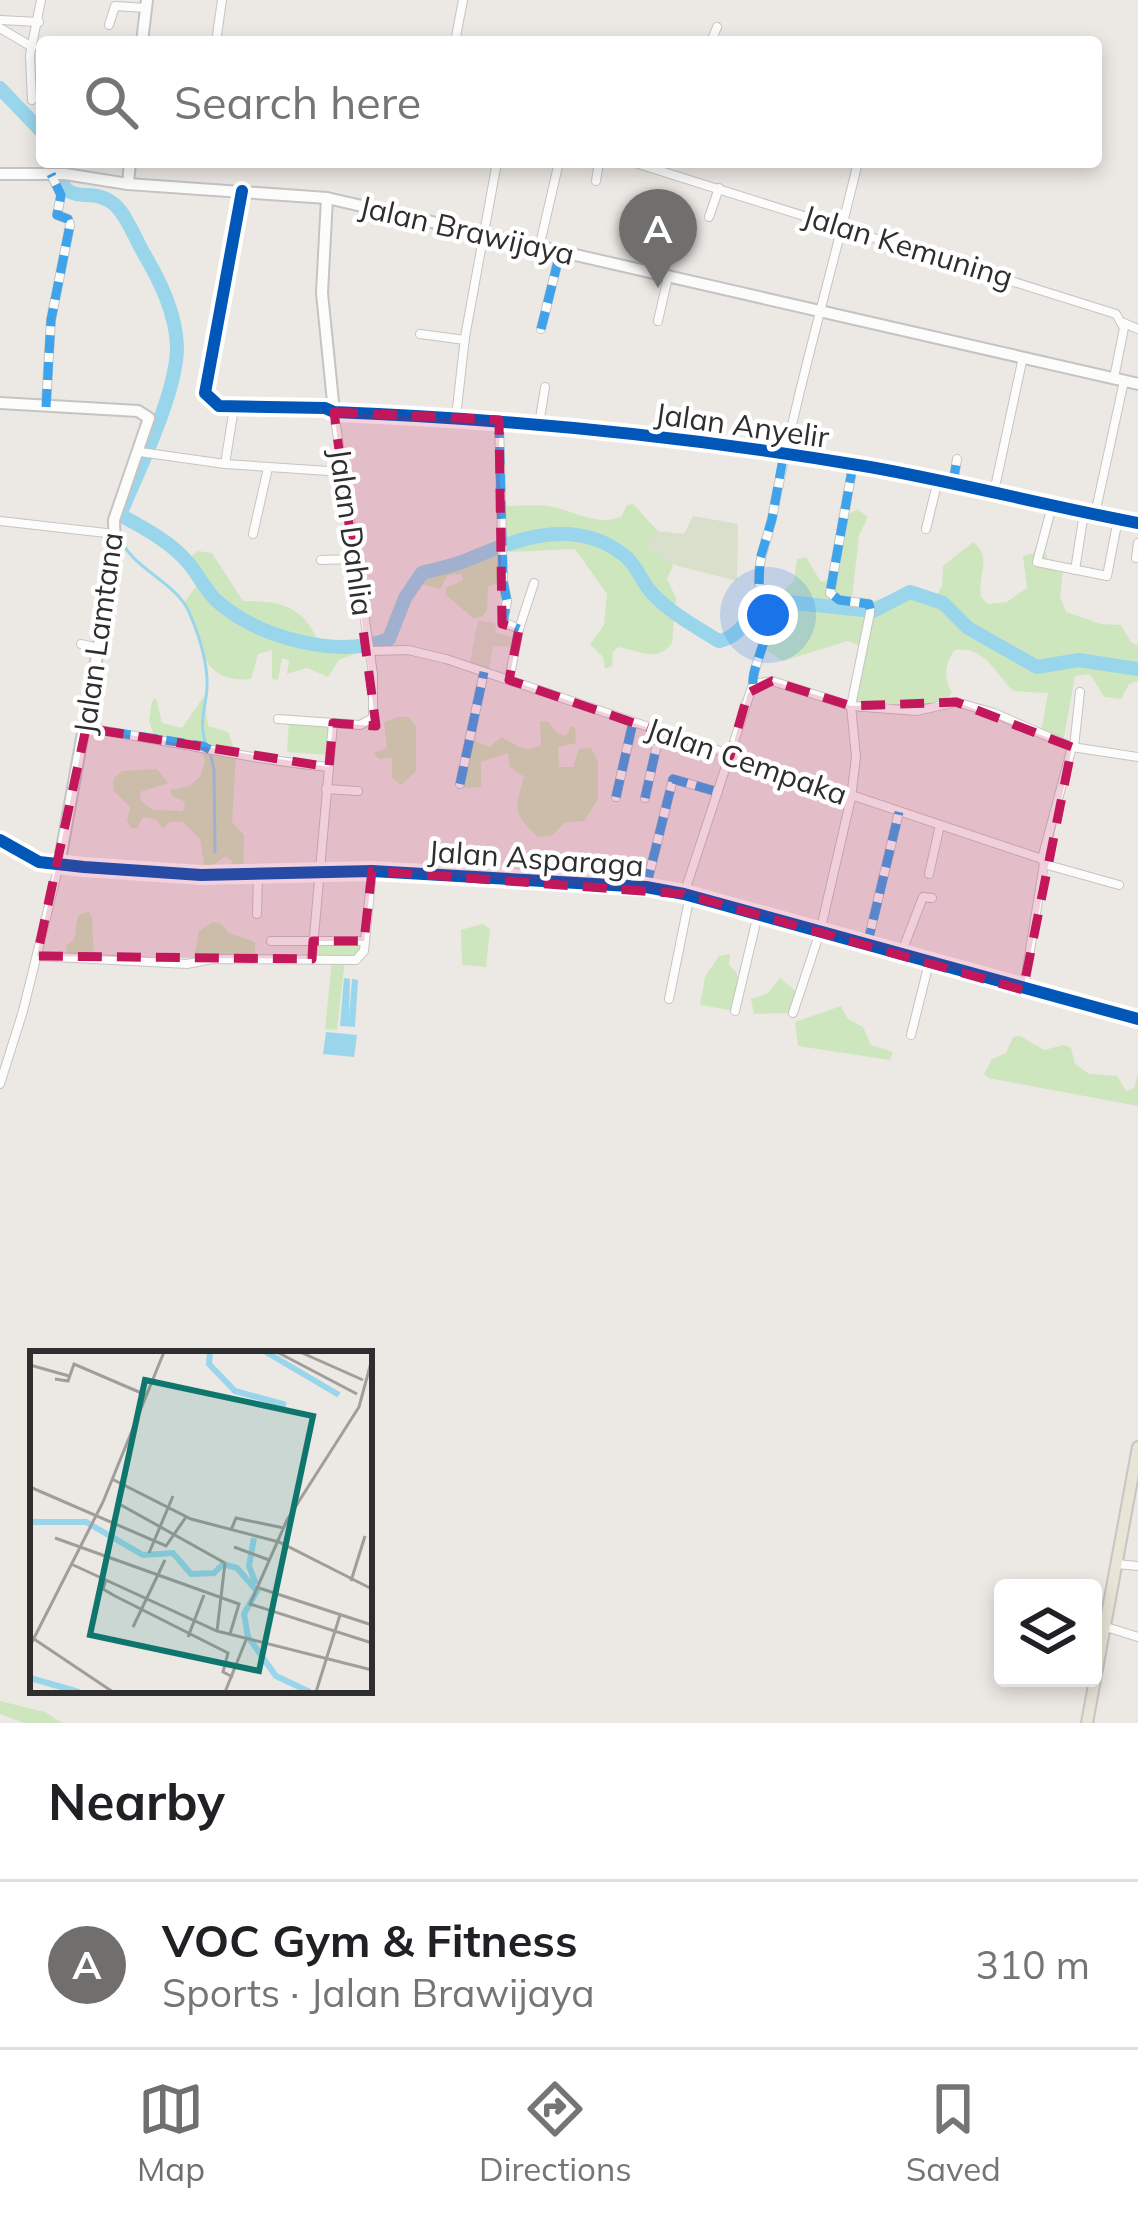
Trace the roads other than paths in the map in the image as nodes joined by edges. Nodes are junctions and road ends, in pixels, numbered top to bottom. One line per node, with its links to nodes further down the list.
1 (41, 0): 5 (street)
2 (222, 0): 10 (street)
3 (463, 0): 11 (street)
4 (147, 4): 7 (street); 9 (street)
5 (39, 22): 6 (street); 13 (street)
6 (0, 24): 13 (street)
7 (109, 25)
8 (717, 27): 12 (street)
9 (143, 36)
10 (217, 36)
11 (456, 36)
12 (713, 36)
13 (31, 51): 14 (street); 15 (street)
14 (36, 53)
15 (32, 100)
16 (129, 168): 25 (street)
17 (496, 168): 31 (street)
18 (558, 168): 32 (street)
19 (597, 168): 24 (street)
20 (668, 168): 26 (street, Jalan Kemuning)
21 (856, 168): 30 (street)
22 (0, 174): 23 (street, Jalan Brawijaya)
23 (56, 174): 25 (street, Jalan Brawijaya); 47 (street)
24 (596, 181)
25 (128, 184): 27 (street, Jalan Brawijaya)
26 (718, 188): 29 (street); 30 (street, Jalan Kemuning)
27 (242, 191): 28 (street, Jalan Brawijaya); 48 (street)
28 (327, 198): 31 (street, Jalan Brawijaya); 49 (street, Jalan Dahlia)
29 (709, 218)
30 (842, 226): 35 (street); 37 (street, Jalan Kemuning)
31 (485, 232): 32 (street, Jalan Brawijaya); 41 (street)
32 (539, 248): 33 (street, Jalan Brawijaya)
33 (560, 253): 34 (street, Jalan Brawijaya); 38 (street)
34 (668, 277): 35 (street, Jalan Brawijaya); 36 (street)
35 (818, 310): 42 (street, Jalan Brawijaya); 54 (street)
36 (658, 321)
37 (1124, 323): 39 (street, Jalan Kemuning); 43 (street)
38 (541, 329)
39 (1138, 329)
40 (420, 334): 41 (street)
41 (465, 340): 50 (street)
42 (1023, 357): 43 (street, Jalan Brawijaya); 62 (street)
43 (1119, 380): 44 (street, Jalan Brawijaya); 64 (street)
44 (1138, 384)
45 (545, 387): 52 (street)
46 (0, 403): 47 (street)
47 (46, 407): 53 (street, Jalan Lamtana)
48 (234, 408): 49 (street); 56 (street)
49 (334, 412): 50 (street, Jalan Anyelir); 59 (street, Jalan Dahlia)
50 (457, 417): 51 (street, Jalan Anyelir)
51 (499, 420): 52 (street, Jalan Anyelir); 79 (street)
52 (539, 424): 54 (street, Jalan Anyelir)
53 (145, 453): 56 (street); 69 (street, Jalan Lamtana)
54 (784, 453): 57 (street, Jalan Anyelir); 77 (street)
55 (957, 459): 61 (street)
56 (225, 464): 58 (street)
57 (853, 465): 60 (street, Jalan Anyelir); 87 (street)
58 (268, 468): 59 (street); 70 (street)
59 (343, 472): 73 (street, Jalan Dahlia)
60 (938, 480): 61 (street, Jalan Anyelir); 68 (street)
61 (953, 483): 62 (street, Jalan Anyelir)
62 (994, 492): 63 (street, Jalan Anyelir)
63 (1052, 506): 64 (street, Jalan Anyelir); 75 (street)
64 (1089, 514): 65 (street, Jalan Anyelir); 75 (street)
65 (1118, 519): 67 (street, Jalan Anyelir); 75 (street)
66 (0, 521): 69 (street)
67 (1138, 523)
68 (926, 529)
69 (115, 534): 82 (street, Jalan Lamtana)
70 (254, 534)
71 (1138, 543): 72 (street)
72 (1136, 558)
73 (355, 559): 74 (street); 81 (street, Jalan Dahlia)
74 (321, 560)
75 (1075, 570)
76 (534, 583): 79 (street)
77 (759, 584)
78 (766, 619): 85 (street)
79 (519, 629): 84 (street)
80 (81, 644): 82 (street)
81 (369, 645): 83 (street, Jalan Cempaka); 90 (street, Jalan Dahlia)
82 (100, 648): 91 (street, Jalan Lamtana)
83 (484, 672): 84 (street, Jalan Cempaka); 97 (street)
84 (508, 680): 89 (street, Jalan Cempaka)
85 (751, 688): 87 (street); 94 (street)
86 (1080, 692): 93 (street)
87 (851, 706): 93 (street); 103 (street)
88 (278, 719): 90 (street)
89 (633, 722): 92 (street, Jalan Cempaka); 101 (street)
90 (333, 723): 96 (street)
91 (86, 728): 96 (street); 108 (street, Jalan Lamtana)
92 (660, 731): 94 (street, Jalan Cempaka); 102 (street)
93 (1073, 747): 95 (street); 107 (street)
94 (730, 756): 100 (street); 103 (street, Jalan Cempaka)
95 (1138, 757)
96 (329, 767): 98 (street)
97 (460, 784)
98 (326, 789): 99 (street); 109 (street)
99 (358, 791)
100 (718, 792): 114 (street); 115 (street)
101 (616, 797)
102 (645, 798)
103 (851, 798): 104 (street, Jalan Cempaka); 119 (street)
104 (899, 812): 105 (street, Jalan Cempaka); 123 (street)
105 (940, 825): 107 (street, Jalan Cempaka); 112 (street)
106 (0, 840): 108 (street)
107 (1043, 861): 113 (street, Jalan Cempaka); 128 (street)
108 (59, 865): 110 (street, Jalan Asparaga); 124 (street)
109 (317, 871): 110 (street, Jalan Asparaga); 111 (street, Jalan Asparaga); 121 (street)
110 (258, 872): 117 (street)
111 (372, 872): 114 (street, Jalan Asparaga); 122 (street)
112 (929, 874)
113 (1119, 885)
114 (646, 887): 115 (street, Jalan Asparaga)
115 (687, 894): 118 (street, Jalan Asparaga); 129 (street)
116 (932, 898): 125 (street)
117 (257, 914)
118 (758, 914): 119 (street, Jalan Asparaga); 130 (street)
119 (820, 932): 123 (street, Jalan Asparaga); 131 (street)
120 (271, 941): 121 (street)
121 (313, 941): 122 (street); 126 (street)
122 (364, 941): 126 (street)
123 (867, 946): 125 (street, Jalan Asparaga)
124 (37, 956): 126 (street); 134 (street)
125 (901, 956): 127 (street, Jalan Asparaga)
126 (312, 959)
127 (928, 963): 128 (street, Jalan Asparaga); 133 (street)
128 (1023, 990): 132 (street, Jalan Asparaga)
129 (669, 999)
130 (735, 1011)
131 (793, 1013)
132 (1138, 1019)
133 (911, 1035)
134 (0, 1084)
135 (1138, 1447): 136 (main road)
136 (1117, 1564): 137 (street); 138 (main road)
137 (1138, 1567)
138 (1106, 1627): 139 (street); 140 (main road)
139 (1138, 1636)
140 (1087, 1723)

